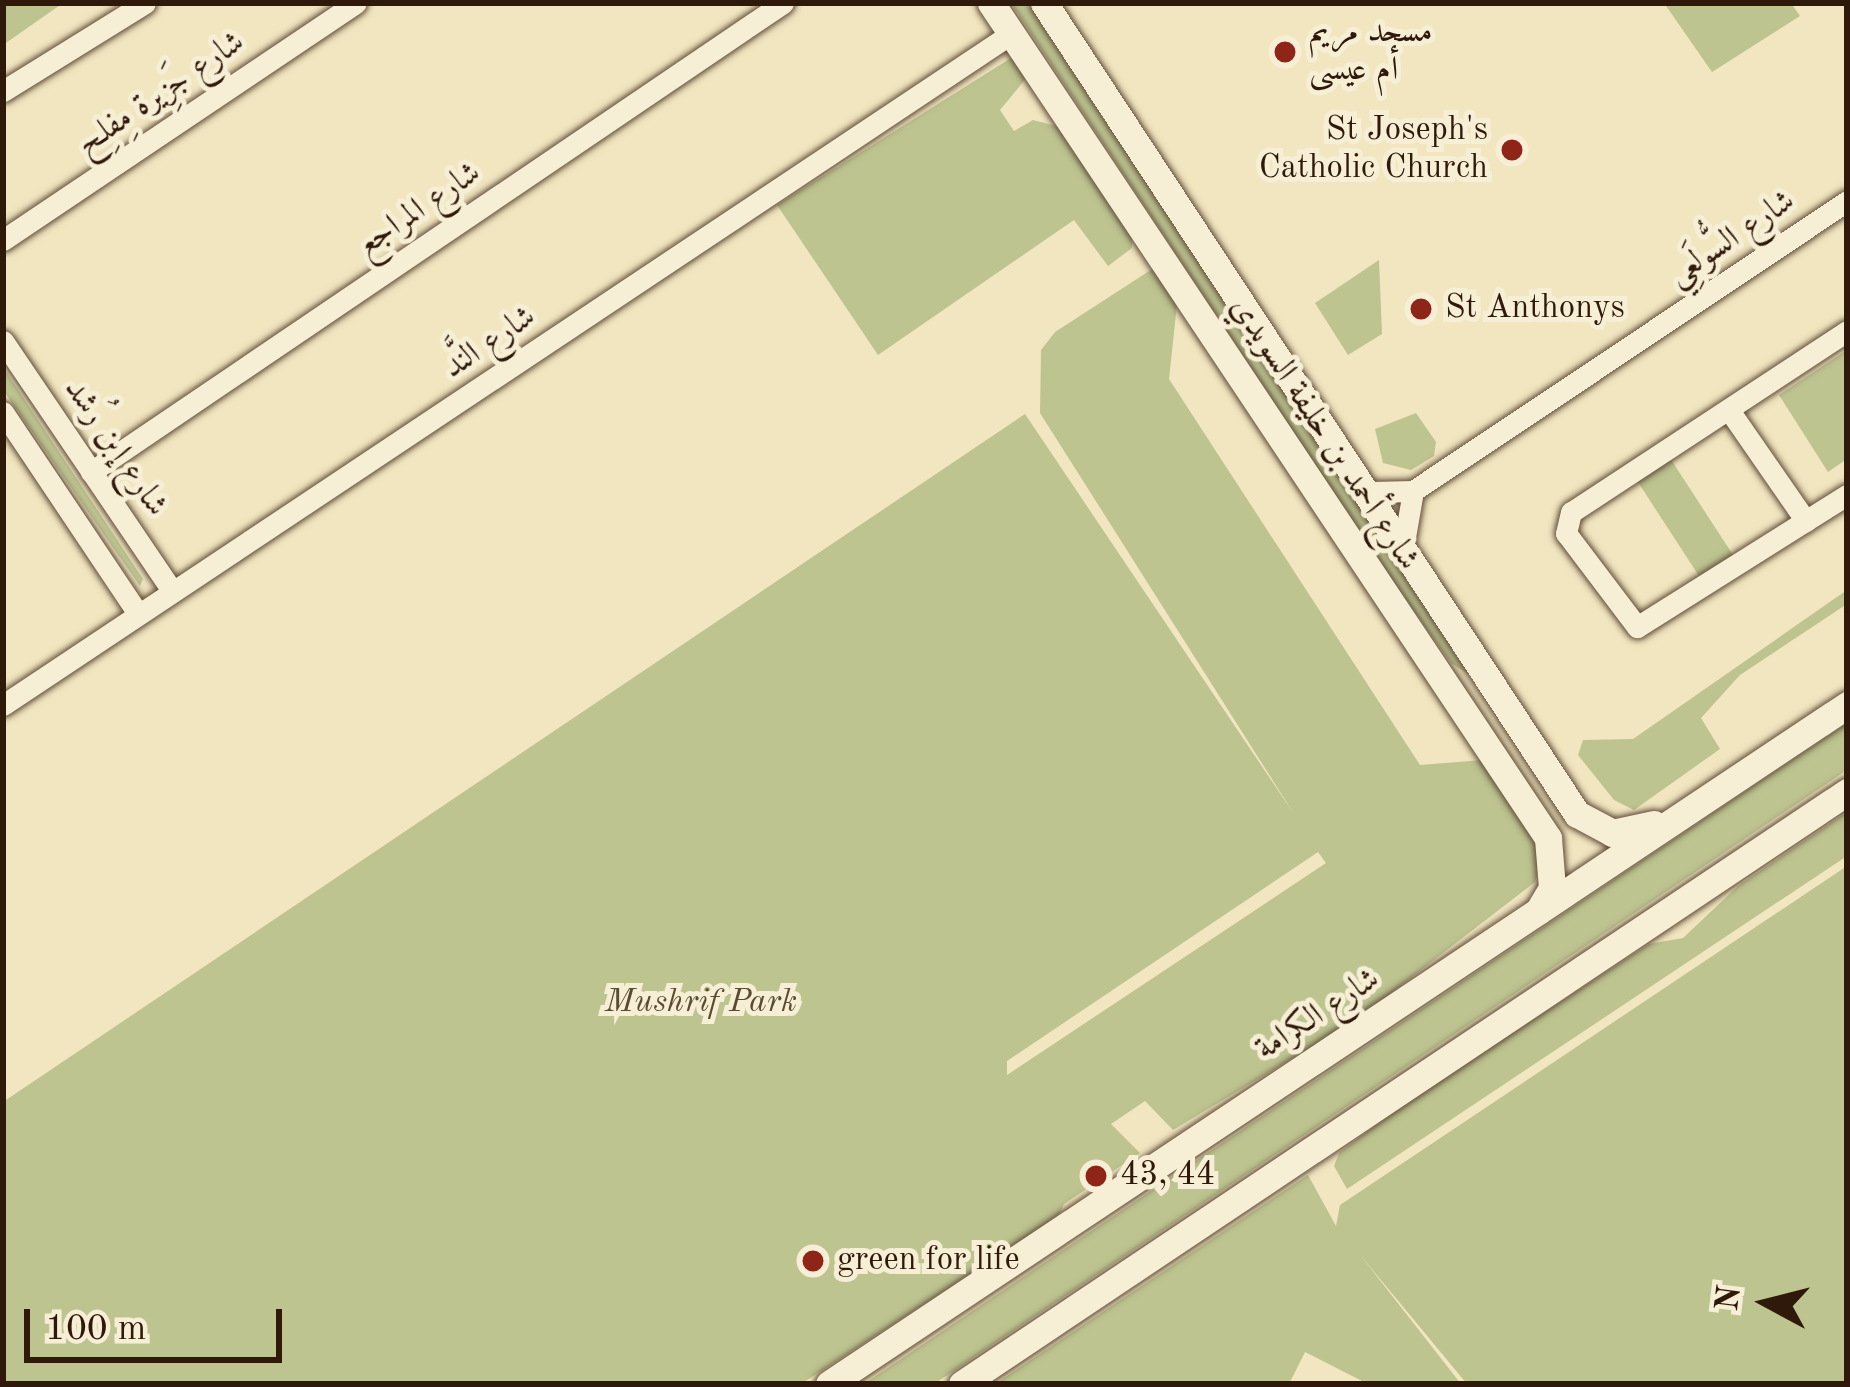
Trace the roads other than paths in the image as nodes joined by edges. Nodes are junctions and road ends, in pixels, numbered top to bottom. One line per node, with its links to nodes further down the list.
1 (146, 3): 7 (street)
2 (356, 3): 9 (street, شارع جَزِيرة مِفلِح)
3 (783, 3): 14 (street, شارع المراجع)
4 (992, 3): 6 (main road, شارع أحمد بن خليفة السويدي)
5 (1047, 4): 16 (main road, شارع أحمد بن خليفة السويدي)
6 (1012, 34): 20 (street, شارع النَّد); 23 (main road, شارع أحمد بن خليفة السويدي)
7 (3, 92)
8 (1847, 201): 15 (street, شارع السُّولَعِي)
9 (3, 240)
10 (1847, 331): 12 (street)
11 (3, 341): 14 (street, شارع إبن رُشد)
12 (1729, 410): 18 (street); 18 (street)
13 (3, 412): 21 (street)
14 (91, 472): 20 (street, شارع إبن رُشد)
15 (1413, 491): 16 (street); 19 (street)
16 (1371, 492): 19 (main road, شارع أحمد بن خليفة السويدي)
17 (1847, 495): 18 (street)
18 (1806, 521)
19 (1404, 543): 22 (main road, شارع أحمد بن خليفة السويدي)
20 (172, 591): 21 (street, شارع النَّد)
21 (138, 614): 24 (street, شارع النَّد)
22 (1487, 672): 23 (main road); 27 (main road, شارع أحمد بن خليفة السويدي)
23 (1450, 691): 28 (main road, شارع أحمد بن خليفة السويدي)
24 (3, 705)
25 (1847, 705): 27 (main road, شارع الكرامة)
26 (1847, 792): 30 (main road)
27 (1669, 820): 28 (main road, شارع الكرامة)
28 (1536, 914): 29 (main road, شارع الكرامة)
29 (829, 1384)
30 (962, 1384)

